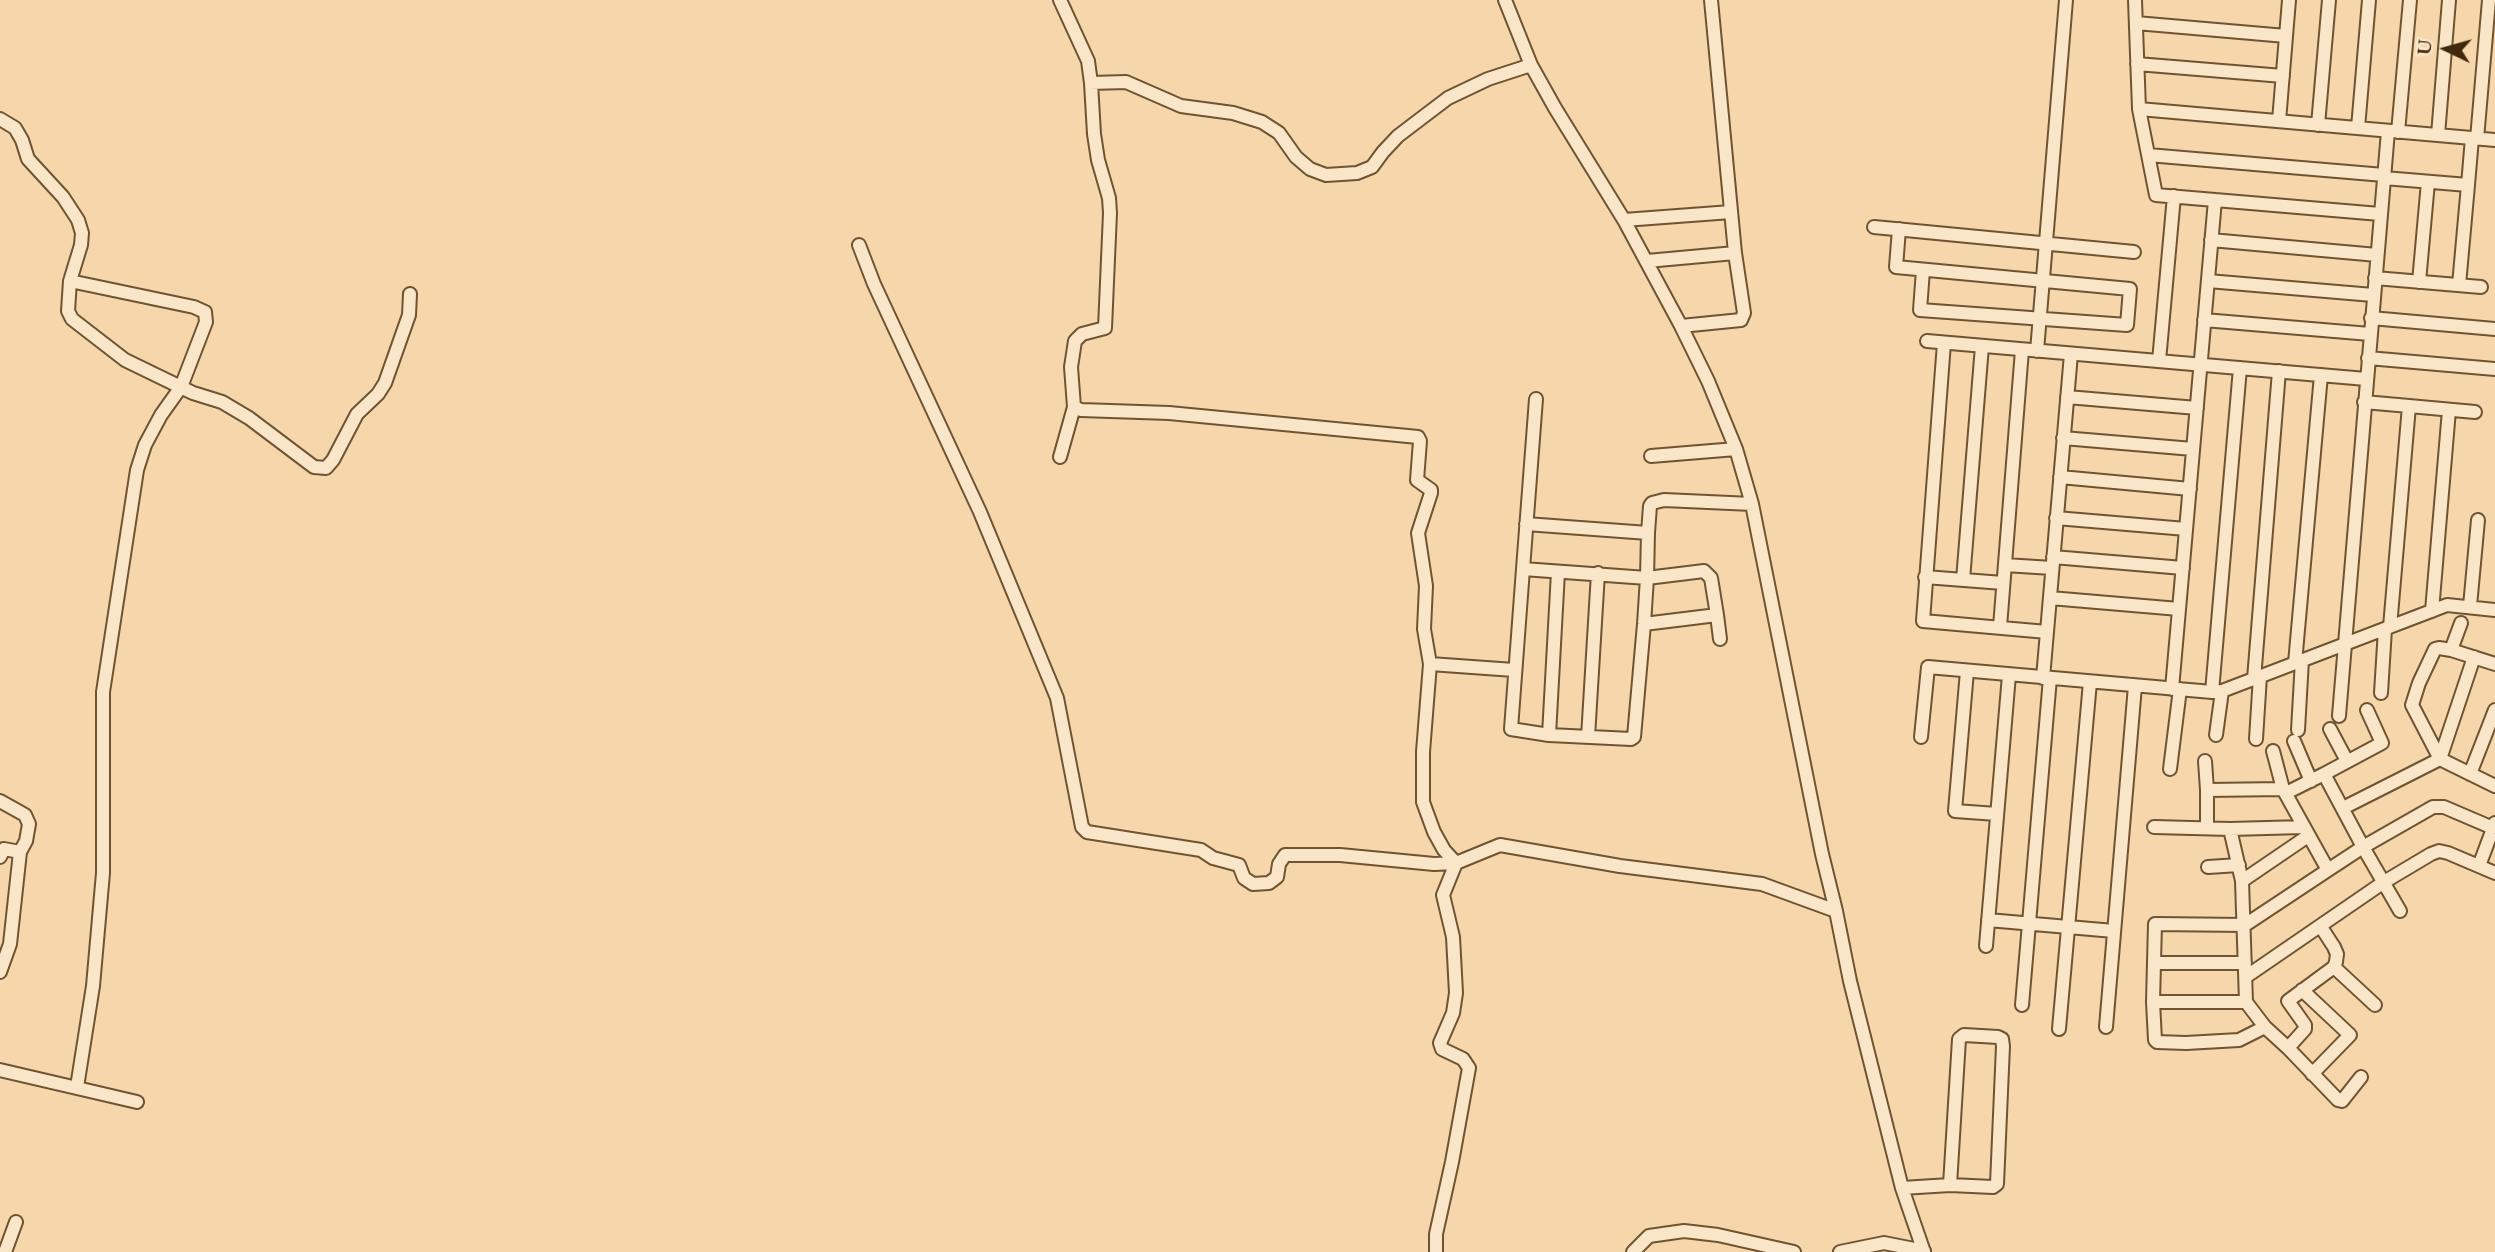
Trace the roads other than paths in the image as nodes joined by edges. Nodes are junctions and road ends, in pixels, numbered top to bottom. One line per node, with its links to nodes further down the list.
1 (1060, 0): 17 (street)
2 (1505, 0): 15 (street)
3 (1711, 0): 33 (street)
4 (2066, 0): 39 (street)
5 (2135, 0): 12 (street)
6 (2289, 0): 13 (street)
7 (2329, 0): 21 (street)
8 (2369, 0): 22 (street)
9 (2410, 0): 23 (street)
10 (2449, 0): 24 (street)
11 (2489, 0): 25 (street)
12 (2136, 23): 13 (street); 14 (street)
13 (2286, 36): 16 (street)
14 (2137, 64): 16 (street); 18 (street)
15 (1531, 65): 17 (street); 35 (street)
16 (2283, 76): 20 (street)
17 (1091, 82): 80 (street)
18 (2139, 109): 20 (street); 27 (street)
19 (0, 119): 47 (street)
20 (2279, 121): 21 (street)
21 (2318, 125): 22 (street)
22 (2358, 128): 23 (street)
23 (2393, 131): 24 (street); 28 (street)
24 (2438, 135): 25 (street)
25 (2474, 138): 26 (street); 30 (street)
26 (2495, 140)
27 (2148, 155): 28 (street); 31 (street)
28 (2384, 176): 29 (street); 34 (street)
29 (2428, 182): 30 (street); 50 (street)
30 (2468, 185): 51 (street)
31 (2174, 196): 32 (street); 68 (street)
32 (2215, 200): 34 (street); 38 (street)
33 (1731, 212): 35 (street); 42 (street)
34 (2380, 214): 43 (street)
35 (1624, 220): 44 (street)
36 (1874, 227): 37 (street)
37 (1899, 229): 39 (street); 45 (street)
38 (2211, 240): 43 (street); 49 (street)
39 (2046, 243): 41 (street); 48 (street)
40 (859, 245): 166 (street)
41 (2134, 252)
42 (1735, 253): 44 (street); 58 (street)
43 (2377, 255): 46 (street)
44 (1647, 261): 58 (street)
45 (1923, 270): 48 (street); 56 (street)
46 (2375, 278): 50 (street); 54 (street)
47 (70, 281): 75 (street); 75 (street)
48 (2042, 281): 56 (street); 56 (street)
49 (2208, 281): 54 (street); 57 (street)
50 (2419, 282): 51 (street)
51 (2459, 285): 52 (street)
52 (2481, 287)
53 (410, 294): 75 (street)
54 (2373, 295): 55 (street)
55 (2371, 318): 59 (street); 60 (street)
56 (2039, 319): 65 (street)
57 (2204, 320): 60 (street); 69 (street)
58 (1681, 326): 85 (street)
59 (2495, 329)
60 (2370, 334): 67 (street)
61 (1927, 341): 62 (street)
62 (1944, 343): 63 (street); 103 (street)
63 (1982, 346): 64 (street); 105 (street)
64 (2022, 349): 65 (street); 98 (street)
65 (2036, 351): 66 (street)
66 (2071, 354): 68 (street); 76 (street)
67 (2368, 358): 71 (street); 74 (street)
68 (2159, 361): 69 (street)
69 (2200, 365): 70 (street); 81 (street)
70 (2240, 368): 72 (street); 133 (street)
71 (2495, 369)
72 (2279, 372): 73 (street); 129 (street)
73 (2321, 375): 74 (street); 123 (street)
74 (2366, 379): 78 (street)
75 (181, 387): 199 (street)
76 (2067, 397): 81 (street); 84 (street)
77 (1536, 399): 94 (street)
78 (2364, 402): 79 (street); 119 (street)
79 (2409, 406): 82 (street); 116 (street)
80 (1074, 407): 88 (street); 124 (street)
81 (2197, 408): 86 (street)
82 (2449, 410): 83 (street); 111 (street)
83 (2476, 412)
84 (2063, 438): 86 (street); 89 (street)
85 (1736, 449): 87 (street); 91 (street)
86 (2193, 449): 90 (street)
87 (1651, 456)
88 (1060, 457)
89 (2060, 477): 90 (street); 92 (street)
90 (2190, 489): 95 (street)
91 (1752, 504): 96 (street); 174 (street)
92 (2056, 518): 95 (street); 97 (street)
93 (2478, 520): 108 (street)
94 (1526, 524): 96 (street); 100 (street)
95 (2186, 529): 99 (street)
96 (1648, 533): 104 (street)
97 (2053, 563): 98 (street); 99 (street); 107 (street)
98 (2005, 565): 106 (street)
99 (2183, 568): 109 (street)
100 (1523, 569): 101 (street); 125 (street)
101 (1558, 572): 102 (street); 139 (street)
102 (1598, 573): 104 (street); 141 (street)
103 (1925, 577): 105 (street); 115 (street)
104 (1647, 578): 112 (street); 114 (street)
105 (1964, 580): 106 (street)
106 (2003, 583): 115 (street)
107 (2050, 598): 109 (street); 117 (street)
108 (2470, 606): 110 (street); 111 (street)
109 (2179, 609): 132 (street)
110 (2495, 610)
111 (2431, 611): 116 (street)
112 (1717, 615): 114 (street); 118 (street)
113 (2461, 623): 120 (street)
114 (1644, 625): 141 (street)
115 (2000, 627): 117 (street)
116 (2387, 628): 119 (street); 134 (street)
117 (2047, 632): 128 (street)
118 (1720, 639)
119 (2343, 644): 123 (street); 137 (street)
120 (2452, 650): 121 (street); 145 (street)
121 (2474, 657): 122 (street); 145 (street)
122 (2494, 661)
123 (2299, 662): 129 (street); 151 (street)
124 (1430, 664): 125 (street); 166 (street)
125 (1514, 670): 139 (street)
126 (1967, 671): 127 (street); 142 (street); 157 (street)
127 (2009, 675): 128 (street); 157 (street)
128 (2046, 678): 130 (street); 177 (street)
129 (2257, 678): 133 (street); 143 (street)
130 (2090, 682): 131 (street); 180 (street)
131 (2135, 686): 132 (street); 181 (street)
132 (2176, 689): 133 (street); 148 (street)
133 (2217, 692): 140 (street)
134 (2381, 693)
135 (2367, 710): 147 (street)
136 (2495, 710): 150 (street)
137 (2339, 716)
138 (2330, 729): 147 (street)
139 (1549, 734): 141 (street)
140 (2216, 735)
141 (1588, 737)
142 (1921, 737)
143 (2256, 739)
144 (2273, 751): 154 (street)
145 (2440, 760): 150 (street); 156 (street)
146 (2205, 761): 153 (street)
147 (2347, 761): 149 (street)
148 (2170, 769)
149 (2324, 774): 151 (street); 156 (street)
150 (2470, 774): 152 (street)
151 (2311, 780): 154 (street)
152 (2495, 786)
153 (2207, 790): 154 (street); 160 (street)
154 (2285, 791): 162 (street)
155 (0, 801): 164 (street)
156 (2343, 808): 163 (street)
157 (1997, 814): 176 (street)
158 (2494, 826): 163 (street); 168 (street)
159 (2154, 827): 160 (street)
160 (2207, 828): 161 (street)
161 (2231, 829): 162 (street); 167 (street)
162 (2306, 832): 170 (street); 172 (street)
163 (2363, 847): 170 (street); 173 (street)
164 (20, 852): 165 (street); 186 (street)
165 (0, 857)
166 (1456, 863): 174 (street); 206 (street)
167 (2239, 865): 169 (street); 172 (street)
168 (2479, 866): 171 (street); 173 (street)
169 (2208, 867)
170 (2328, 870): 178 (street)
171 (2495, 873)
172 (2242, 881): 178 (street)
173 (2384, 882): 175 (street); 179 (street)
174 (1836, 911): 202 (street)
175 (2400, 911)
176 (1988, 920): 177 (street); 182 (street)
177 (2029, 923): 180 (street); 190 (street)
178 (2245, 925): 183 (street); 185 (street)
179 (2320, 926): 184 (street); 185 (street)
180 (2068, 927): 181 (street); 194 (street)
181 (2114, 931): 192 (street)
182 (1986, 946)
183 (2154, 963): 185 (street); 188 (street)
184 (2334, 967): 187 (street); 191 (street)
185 (2246, 969): 189 (street)
186 (0, 972)
187 (2302, 990): 195 (street); 197 (street)
188 (2153, 1002): 189 (street); 193 (street)
189 (2246, 1002): 193 (street)
190 (2022, 1005)
191 (2375, 1005)
192 (2106, 1027)
193 (2264, 1027): 195 (street)
194 (2060, 1029)
195 (2288, 1048): 197 (street)
196 (0, 1070): 199 (street)
197 (2312, 1074): 198 (street)
198 (2361, 1077)
199 (77, 1087): 200 (street)
200 (137, 1102)
201 (1950, 1185): 201 (street); 202 (street)
202 (1902, 1188): 204 (street)
203 (16, 1222): 205 (street)
204 (1924, 1251): 209 (street)
205 (5, 1252)
206 (1436, 1252)
207 (1633, 1252): 208 (street)
208 (1794, 1252)
209 (1840, 1252)

